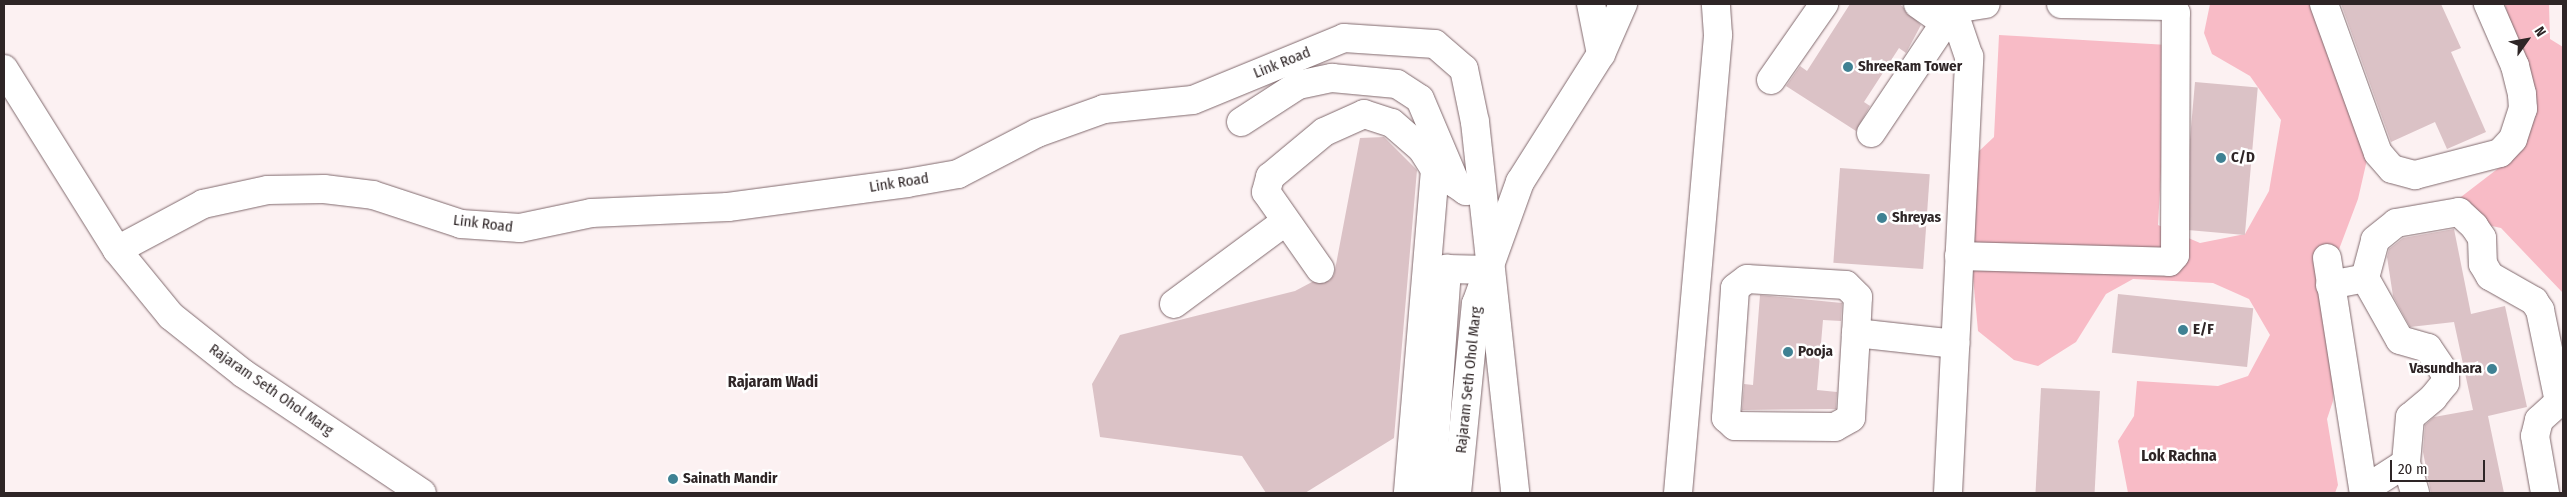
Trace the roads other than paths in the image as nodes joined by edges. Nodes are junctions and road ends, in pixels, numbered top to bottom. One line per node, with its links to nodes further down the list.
1 (1591, 4): 11 (street)
2 (1623, 4): 11 (street, Rajaram Seth Ohol Marg)
3 (1716, 4): 35 (street)
4 (1824, 4): 13 (street)
5 (1918, 4): 10 (street)
6 (1986, 4): 10 (street)
7 (2061, 4): 19 (street)
8 (2324, 4): 9 (street)
9 (2488, 4)
10 (1950, 12): 15 (street); 19 (street)
11 (1602, 54): 22 (street, Rajaram Seth Ohol Marg)
12 (4, 69): 18 (street, Rajaram Seth Ohol Marg)
13 (1771, 80)
14 (1241, 122): 16 (street)
15 (1871, 133)
16 (1480, 188): 18 (street, Link Road); 22 (street, Link Road)
17 (1286, 221): 21 (street); 25 (street); 31 (street)
18 (117, 250): 30 (street, Rajaram Seth Ohol Marg)
19 (1959, 256): 27 (street)
20 (2327, 258): 24 (street)
21 (1320, 269)
22 (1490, 270): 32 (street); 33 (street, Rajaram Seth Ohol Marg); 34 (street, Rajaram Seth Ohol Marg)
23 (2365, 278): 24 (street); 28 (street); 38 (street)
24 (2330, 285): 29 (street)
25 (1174, 304)
26 (1856, 333): 26 (street); 27 (street)
27 (1955, 344): 36 (street)
28 (2406, 463): 29 (street); 37 (street)
29 (2364, 492)
30 (422, 493)
31 (1408, 493)
32 (1431, 493)
33 (1457, 493)
34 (1515, 493)
35 (1678, 493)
36 (1948, 493)
37 (2415, 493)
38 (2545, 493)

